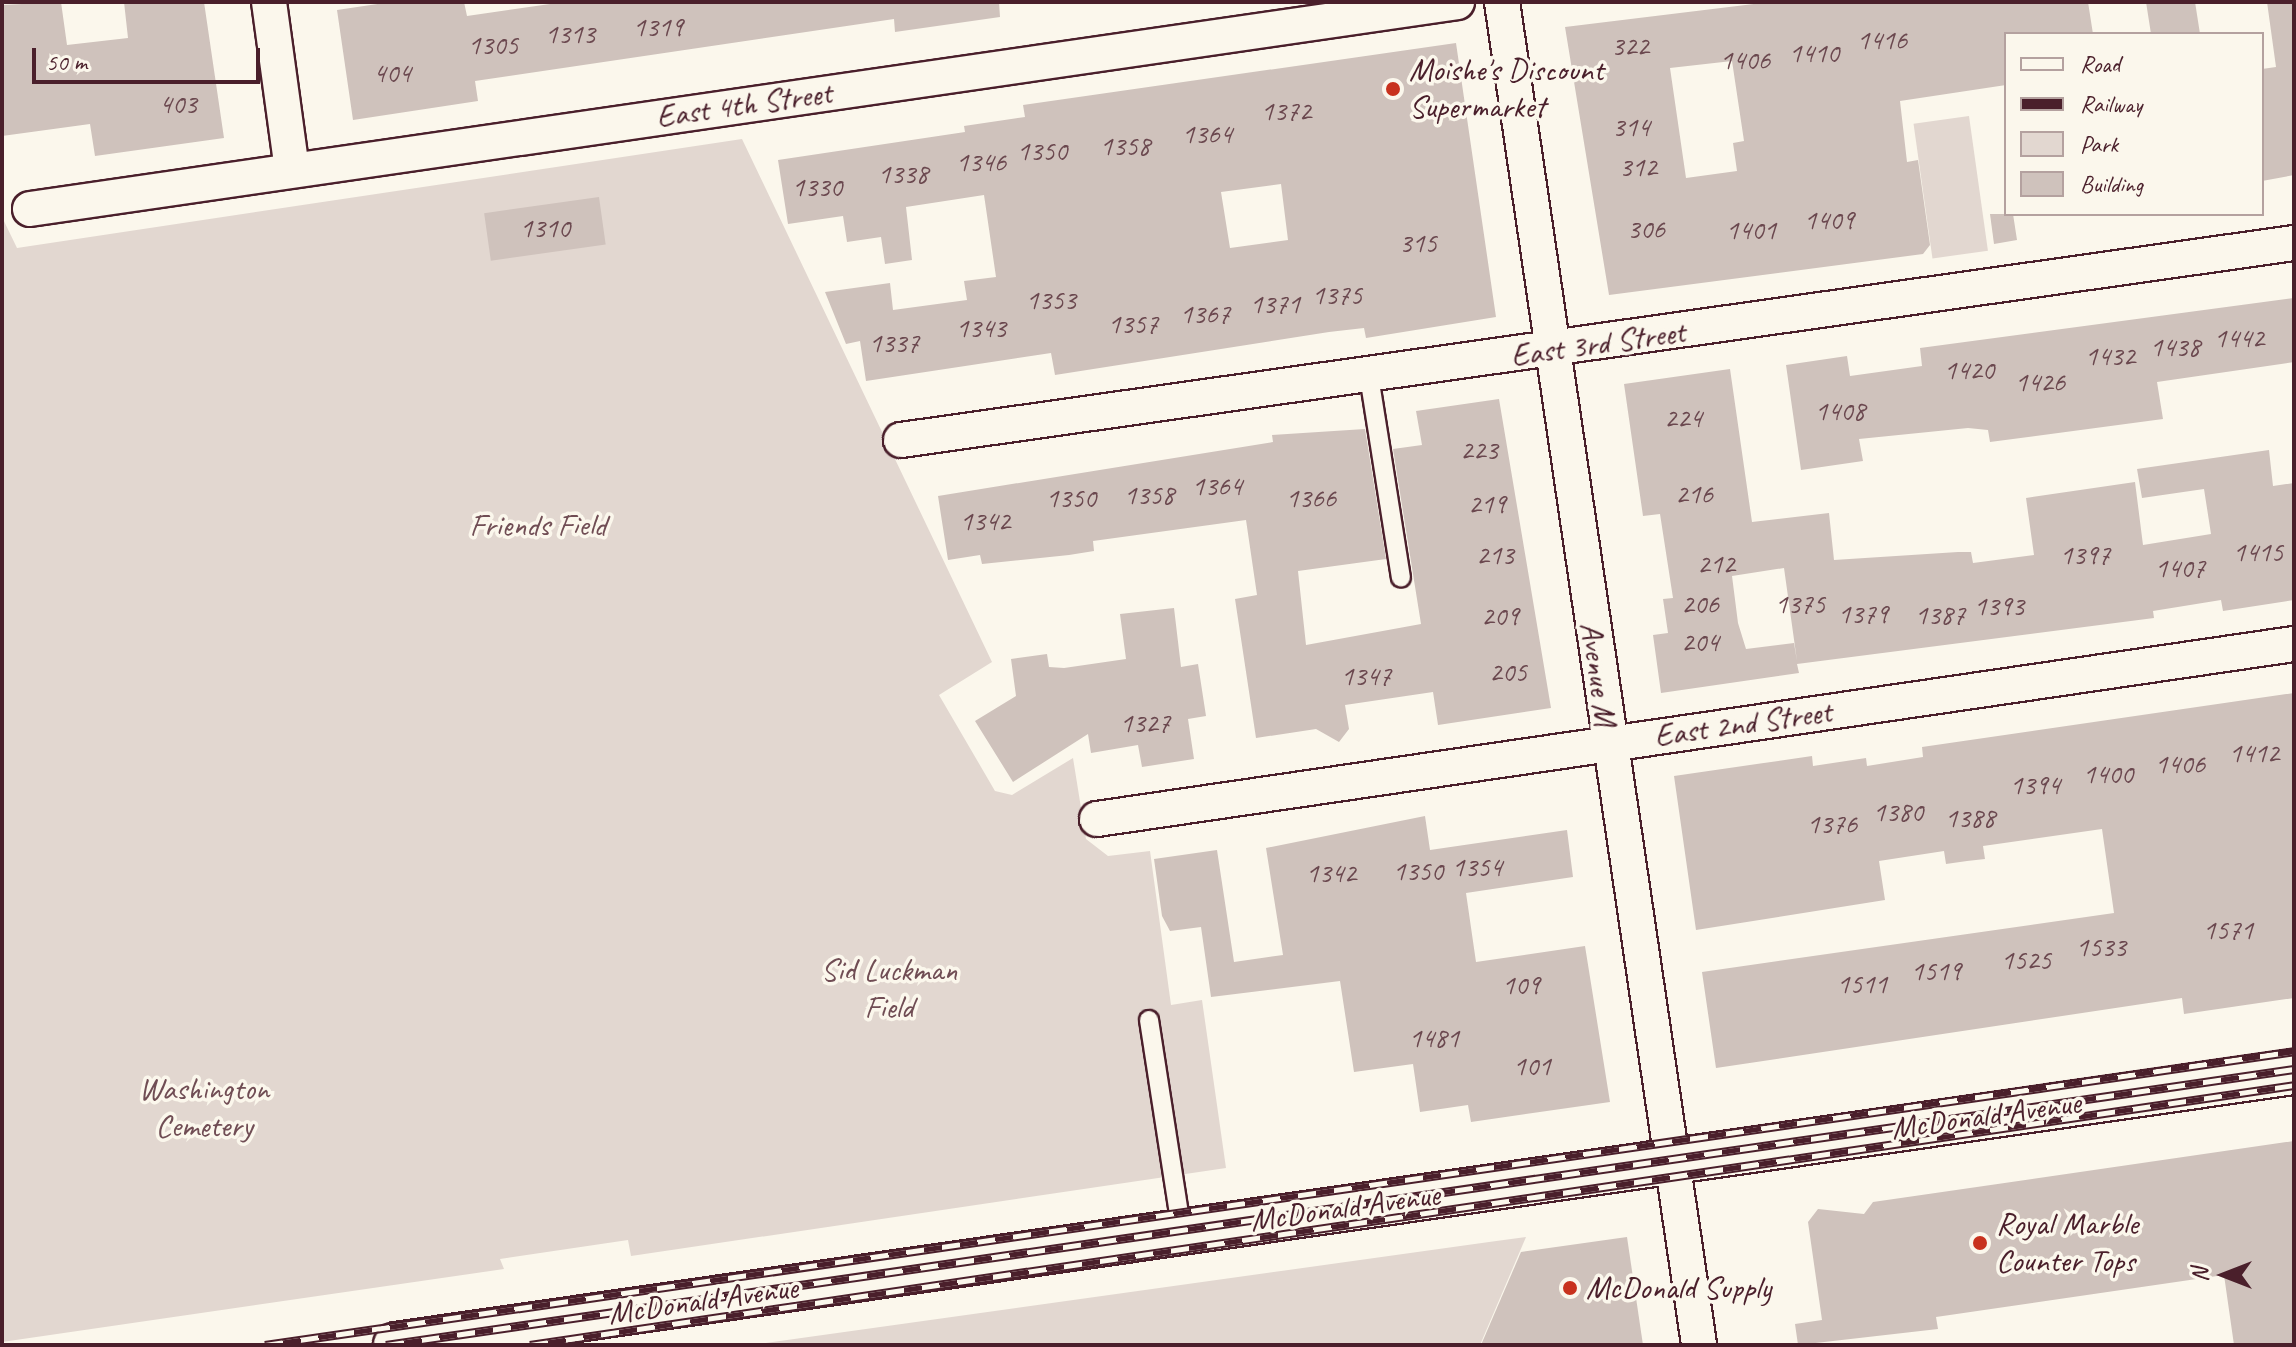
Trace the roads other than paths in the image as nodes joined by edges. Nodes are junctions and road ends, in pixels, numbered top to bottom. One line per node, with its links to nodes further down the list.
1 (269, 2): 4 (street)
2 (1457, 2): 4 (street, East 4th Street)
3 (1502, 2): 7 (street, Avenue M)
4 (292, 169): 5 (street, East 4th Street)
5 (30, 209)
6 (2294, 243): 7 (street, East 3rd Street)
7 (1552, 351): 8 (street, East 3rd Street); 12 (street, Avenue M)
8 (1369, 376): 9 (street, East 3rd Street); 10 (lane)
9 (901, 440)
10 (1401, 577)
11 (2294, 644): 12 (street, East 2nd Street)
12 (1608, 744): 13 (street, East 2nd Street); 16 (street, Avenue M)
13 (1097, 819)
14 (1149, 1020): 17 (lane)
15 (2294, 1072): 16 (main road, McDonald Avenue)
16 (1672, 1161): 17 (main road, McDonald Avenue); 19 (street, Avenue M)
17 (1182, 1232): 18 (main road, McDonald Avenue)
18 (396, 1345)
19 (1699, 1345)

